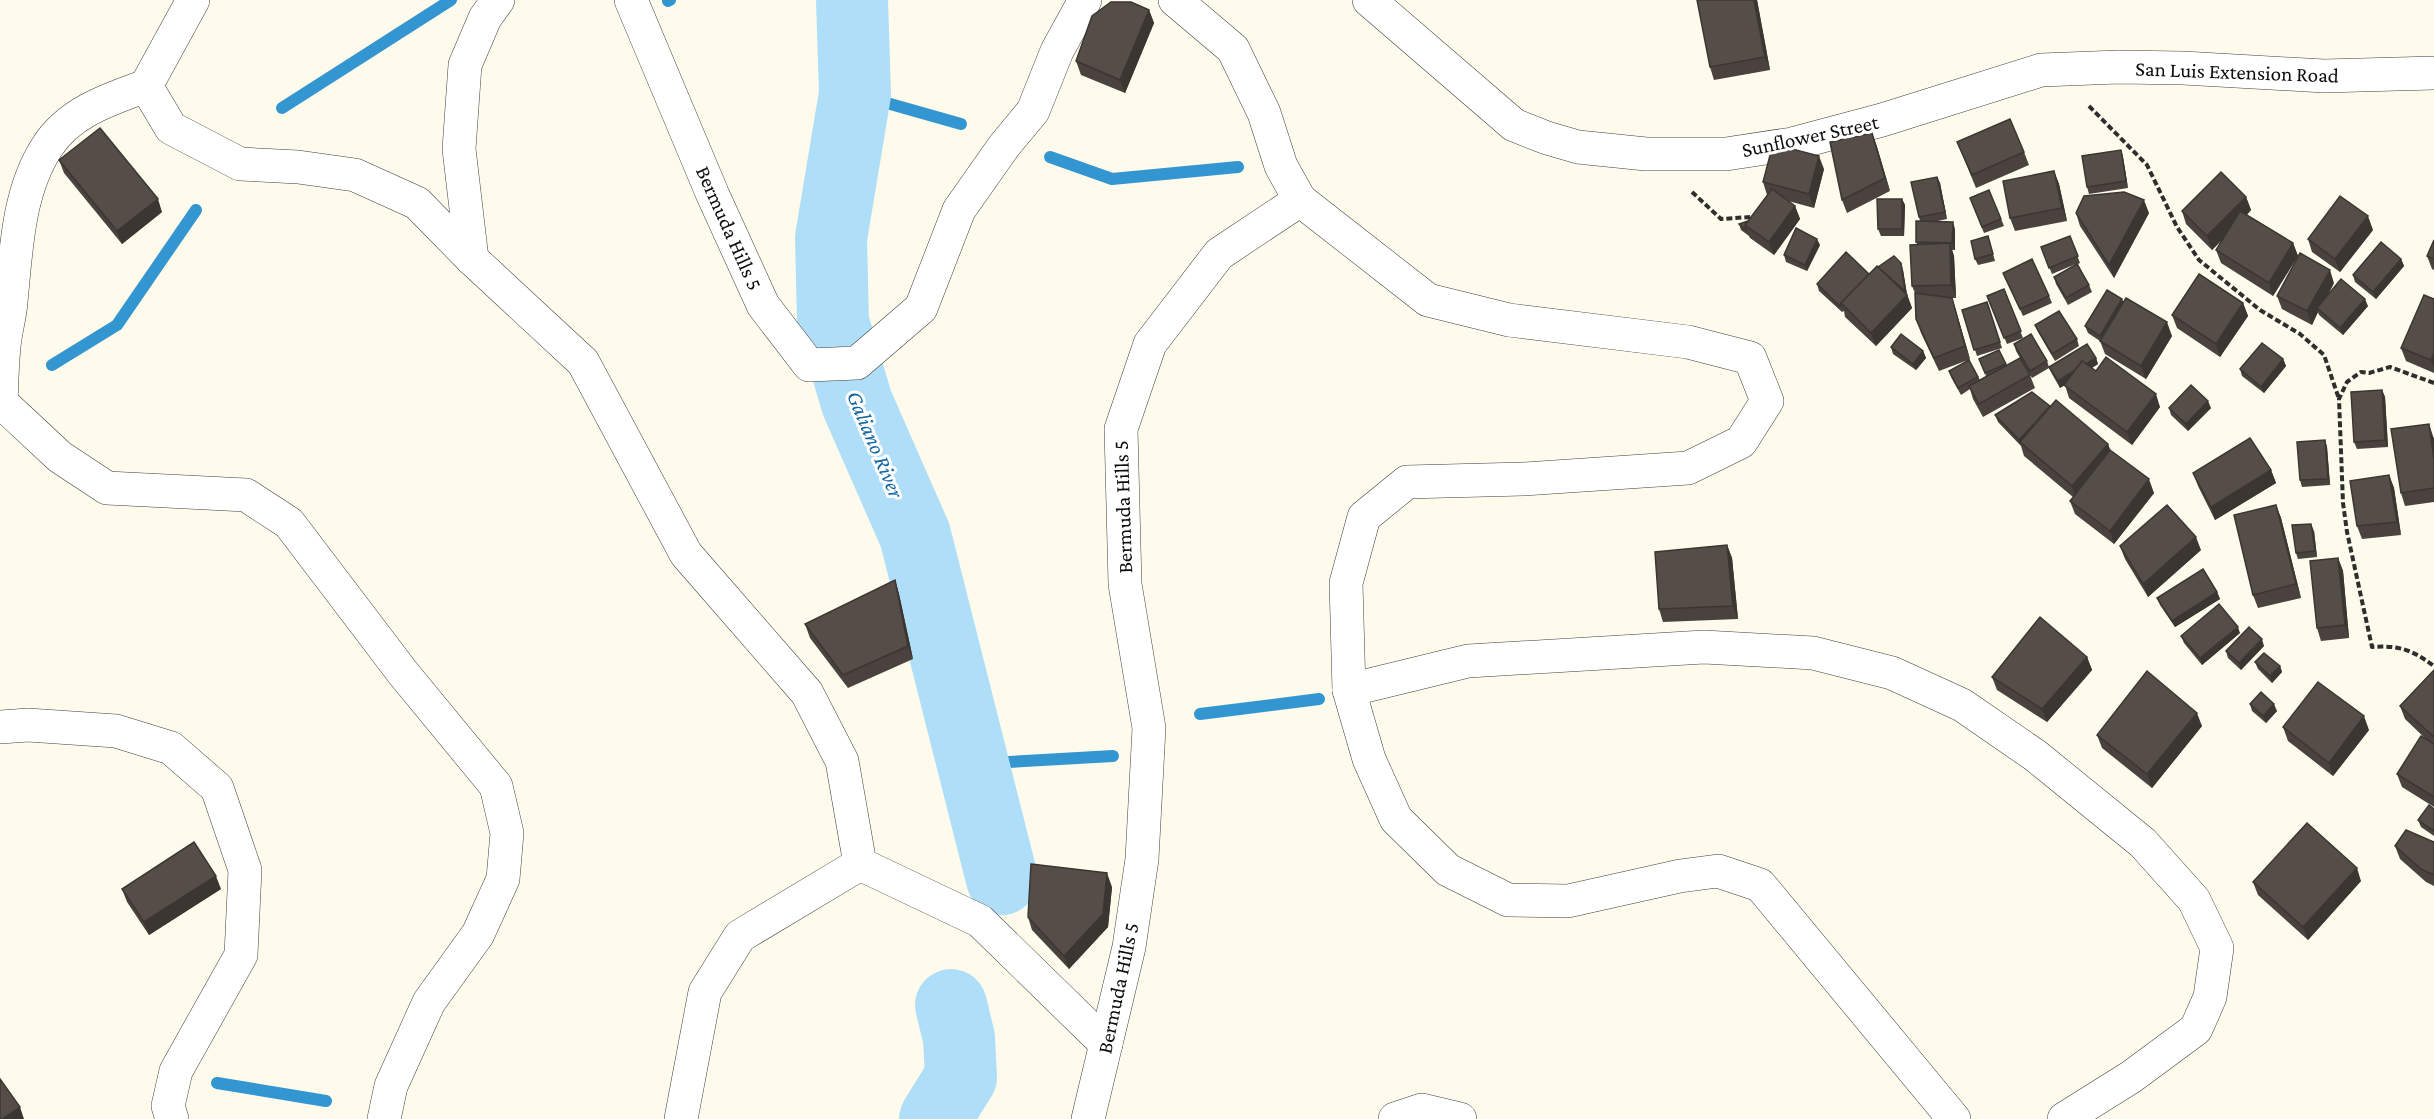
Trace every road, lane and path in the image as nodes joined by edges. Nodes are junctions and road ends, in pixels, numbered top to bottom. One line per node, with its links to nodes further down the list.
1 (193, 0): 9 (street)
2 (498, 0): 14 (street)
3 (632, 0): 4 (street, Bermuda Hills 5)
4 (1085, 0)
5 (1174, 0): 12 (street)
6 (1369, 0): 11 (street, Sunflower Street)
7 (2041, 70): 8 (street, San Luis Extension Road); 11 (street, Sunflower Street)
8 (2434, 74)
9 (146, 86): 14 (street); 17 (street)
10 (2087, 104): 16 (path)
11 (1685, 154): 13 (path)
12 (1300, 200): 19 (street); 22 (street, Bermuda Hills 5)
13 (1750, 217)
14 (472, 259): 21 (street)
15 (2434, 382): 16 (path)
16 (2339, 399): 18 (path)
17 (0, 402): 24 (street)
18 (2434, 666)
19 (1349, 690): 29 (street); 30 (street)
20 (0, 727): 23 (street)
21 (860, 864): 22 (street); 25 (street)
22 (1106, 1044): 26 (street, Bermuda Hills 5)
23 (172, 1119)
24 (384, 1119)
25 (681, 1119)
26 (1088, 1119)
27 (1395, 1119): 28 (street)
28 (1460, 1119)
29 (1954, 1119)
30 (2064, 1119)

